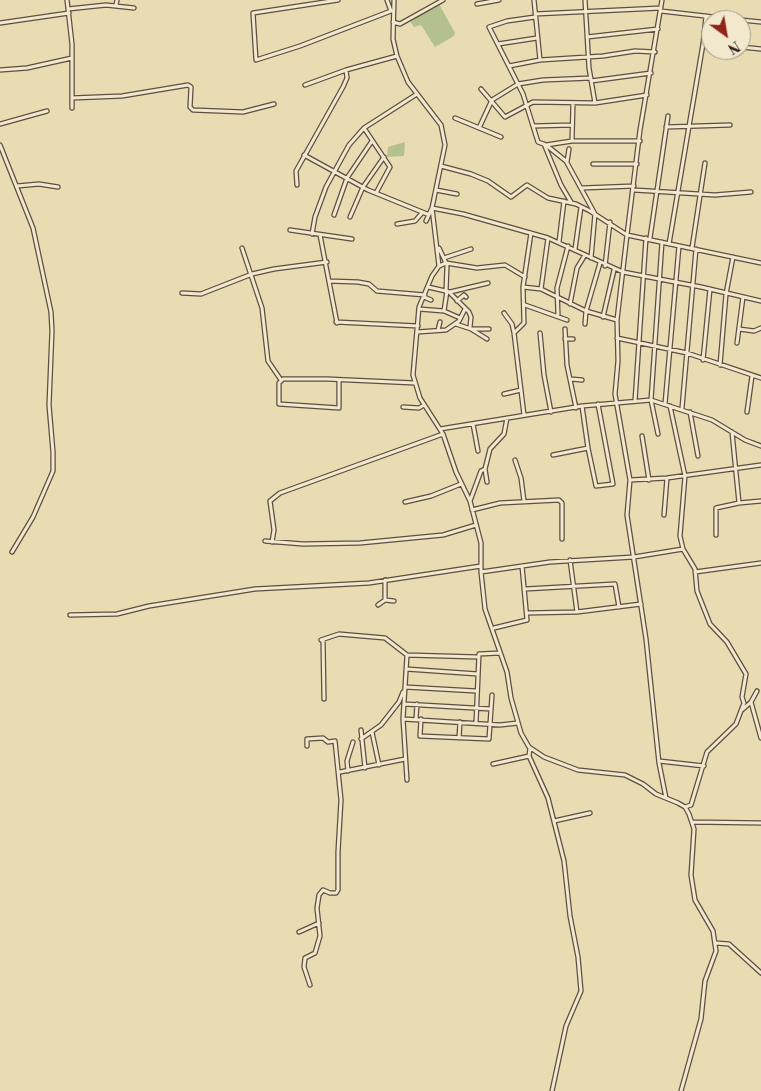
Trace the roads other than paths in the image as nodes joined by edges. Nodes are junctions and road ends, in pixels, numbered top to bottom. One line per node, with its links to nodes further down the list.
1 (67, 0): 15 (street)
2 (117, 0): 12 (street)
3 (338, 0): 16 (street)
4 (387, 0): 16 (street)
5 (394, 0): 16 (street)
6 (442, 0): 20 (street)
7 (499, 0): 11 (street)
8 (534, 0): 18 (street)
9 (585, 0): 17 (street)
10 (662, 0): 14 (street)
11 (477, 4)
12 (116, 5): 13 (street); 15 (street)
13 (134, 8)
14 (661, 9): 17 (street); 19 (street); 22 (street)
15 (68, 11): 21 (street); 30 (street)
16 (392, 12): 20 (street)
17 (586, 13): 18 (street); 23 (street)
18 (535, 15): 24 (street); 25 (street)
19 (701, 15)
20 (393, 22): 27 (street)
21 (0, 23)
22 (658, 29): 23 (street); 26 (street)
23 (587, 37): 29 (street)
24 (537, 38): 25 (street); 31 (street)
25 (498, 44): 32 (street)
26 (655, 52): 29 (street); 35 (street)
27 (397, 56): 34 (street); 40 (street)
28 (701, 56): 56 (street)
29 (588, 57): 31 (street); 36 (street)
30 (72, 58): 33 (street); 42 (street)
31 (540, 60): 32 (street)
32 (510, 66): 37 (street)
33 (0, 70)
34 (346, 70): 38 (street); 67 (street)
35 (651, 73): 36 (street); 41 (street)
36 (591, 79): 37 (street); 44 (street)
37 (518, 84): 43 (street); 47 (street)
38 (305, 85)
39 (481, 89): 43 (street)
40 (417, 94): 58 (street); 73 (street)
41 (647, 95): 44 (street); 63 (street)
42 (72, 98): 46 (street); 48 (street)
43 (492, 100): 47 (street); 59 (street)
44 (594, 102): 45 (street)
45 (573, 103): 47 (street); 53 (street)
46 (274, 104)
47 (527, 104): 55 (street)
48 (72, 108)
49 (47, 111): 52 (street)
50 (668, 116): 57 (street)
51 (455, 118): 59 (street)
52 (0, 124)
53 (572, 124): 55 (street); 62 (street)
54 (730, 125): 56 (street)
55 (533, 126): 64 (street)
56 (689, 126): 57 (street); 84 (street)
57 (666, 127): 83 (street)
58 (364, 128): 61 (street); 74 (street)
59 (479, 128): 60 (street)
60 (501, 137)
61 (372, 141): 68 (street); 75 (street)
62 (572, 141): 63 (street); 64 (street)
63 (640, 141): 72 (street)
64 (545, 144): 69 (street); 90 (street)
65 (0, 145): 77 (street)
66 (569, 150): 69 (street)
67 (304, 155): 74 (street); 76 (street)
68 (384, 157): 79 (street); 86 (street)
69 (566, 163): 80 (street)
70 (705, 163): 87 (street)
71 (594, 164): 72 (street)
72 (637, 164): 81 (street)
73 (441, 166): 82 (street); 89 (street)
74 (334, 172): 75 (street); 103 (street)
75 (347, 178): 79 (street); 96 (street)
76 (296, 185)
77 (17, 186): 78 (street); 248 (street)
78 (58, 187)
79 (363, 187): 86 (street); 97 (street)
80 (582, 188): 81 (street); 95 (street)
81 (634, 188): 83 (street); 104 (street)
82 (436, 190): 88 (street); 92 (street)
83 (657, 192): 84 (street); 107 (street)
84 (678, 192): 87 (street); 111 (street)
85 (751, 192): 87 (street)
86 (376, 193): 93 (street)
87 (700, 193): 118 (street)
88 (456, 194)
89 (564, 201): 90 (street); 109 (street)
90 (572, 203): 91 (street)
91 (581, 207): 95 (street); 117 (street)
92 (432, 208): 94 (street); 102 (street); 112 (street)
93 (422, 213): 94 (street); 100 (street)
94 (427, 214): 98 (street)
95 (595, 214): 99 (street); 122 (street)
96 (334, 215)
97 (350, 217)
98 (426, 221)
99 (610, 222): 104 (street); 128 (street)
100 (397, 224)
101 (290, 230): 103 (street)
102 (531, 233): 106 (street); 133 (street)
103 (312, 234): 105 (street)
104 (627, 234): 107 (street); 130 (street)
105 (320, 235): 108 (street); 123 (street)
106 (548, 238): 109 (street); 141 (street)
107 (648, 238): 110 (street); 132 (street)
108 (352, 239)
109 (559, 242): 113 (street)
110 (662, 242): 111 (street); 134 (street)
111 (669, 244): 114 (street)
112 (438, 245): 121 (street); 127 (street)
113 (568, 246): 117 (street); 149 (street)
114 (679, 246): 118 (street); 137 (street)
115 (242, 248): 131 (street)
116 (471, 249): 121 (street)
117 (575, 249): 119 (street)
118 (694, 249): 120 (street); 138 (street)
119 (585, 255): 122 (street); 154 (street)
120 (733, 256): 125 (street); 145 (street)
121 (444, 258): 126 (street)
122 (591, 258): 124 (street)
123 (327, 262): 131 (street); 135 (street)
124 (600, 263): 128 (street); 158 (street)
125 (761, 263)
126 (447, 264): 127 (street); 133 (street); 143 (street)
127 (439, 266): 139 (street)
128 (605, 266): 129 (street)
129 (614, 270): 130 (street); 161 (street)
130 (623, 272): 132 (street); 164 (street)
131 (252, 274): 144 (street); 192 (street)
132 (643, 276): 134 (street); 182 (street)
133 (525, 277): 140 (street)
134 (658, 280): 137 (street); 184 (street)
135 (329, 281): 146 (street); 168 (street)
136 (488, 283): 143 (street)
137 (677, 283): 138 (street); 185 (street)
138 (694, 286): 142 (street); 186 (street)
139 (428, 287): 143 (street); 146 (street)
140 (523, 287): 141 (street); 153 (street)
141 (541, 289): 149 (street)
142 (710, 289): 145 (street); 187 (street)
143 (447, 292): 151 (street); 157 (street)
144 (182, 293)
145 (726, 294): 148 (street); 188 (street)
146 (424, 296): 150 (street); 155 (street)
147 (466, 297): 151 (street)
148 (743, 297): 152 (street); 173 (street)
149 (557, 298): 154 (street); 160 (street)
150 (431, 300)
151 (457, 301): 156 (street)
152 (761, 301)
153 (525, 304): 160 (street); 176 (street)
154 (570, 304): 158 (street)
155 (418, 310): 157 (street); 168 (street)
156 (465, 310): 162 (street); 169 (street)
157 (444, 311): 162 (street)
158 (586, 311): 161 (street); 167 (street)
159 (504, 313): 176 (street)
160 (558, 315): 163 (street)
161 (603, 317): 164 (street)
162 (460, 318): 166 (street)
163 (567, 320)
164 (617, 320): 178 (street)
165 (440, 322): 174 (street)
166 (455, 324): 169 (street); 174 (street)
167 (586, 324)
168 (418, 326): 175 (street)
169 (471, 328): 171 (street); 179 (street)
170 (761, 328): 173 (street)
171 (489, 329)
172 (565, 329): 180 (street)
173 (739, 329): 183 (street)
174 (438, 330): 175 (street)
175 (417, 332): 195 (street)
176 (514, 333): 196 (street)
177 (540, 333): 210 (street)
178 (617, 338): 182 (street); 200 (street)
179 (487, 339)
180 (565, 339): 181 (street); 191 (street)
181 (573, 339)
182 (637, 342): 184 (street); 199 (street)
183 (737, 343)
184 (654, 346): 185 (street); 198 (street)
185 (671, 349): 186 (street); 202 (street)
186 (687, 353): 187 (street); 208 (street)
187 (704, 360): 188 (street)
188 (720, 365): 189 (street)
189 (752, 376): 190 (street); 211 (street)
190 (761, 378)
191 (571, 379): 194 (street); 207 (street)
192 (281, 380): 193 (street); 193 (street)
193 (339, 380): 195 (street)
194 (582, 380)
195 (415, 383): 203 (street)
196 (521, 390): 197 (street); 212 (street)
197 (504, 394)
198 (651, 400): 199 (street); 202 (street); 218 (street)
199 (635, 401): 200 (street)
200 (615, 403): 201 (street); 231 (street)
201 (598, 404): 204 (street); 221 (street)
202 (665, 404): 205 (street)
203 (424, 405): 206 (street); 215 (street)
204 (582, 406): 207 (street); 221 (street)
205 (670, 406): 208 (street); 229 (street)
206 (403, 407)
207 (576, 408): 210 (street)
208 (682, 408): 209 (street)
209 (690, 411): 216 (street); 224 (street)
210 (551, 412): 212 (street)
211 (747, 412)
212 (524, 415): 213 (street)
213 (507, 418): 214 (street); 227 (street)
214 (473, 424): 215 (street); 222 (street)
215 (440, 429): 217 (street)
216 (732, 432): 220 (street); 228 (street)
217 (443, 434): 234 (street); 246 (street)
218 (658, 434)
219 (642, 436): 232 (street)
220 (761, 446)
221 (588, 448): 223 (street)
222 (478, 451)
223 (553, 455)
224 (698, 456)
225 (515, 460): 236 (street)
226 (761, 465): 228 (street)
227 (485, 469): 233 (street); 235 (street)
228 (737, 469): 229 (street); 239 (street)
229 (685, 476): 230 (street); 247 (street)
230 (667, 478): 232 (street); 241 (street)
231 (630, 480): 232 (street); 249 (street)
232 (649, 480)
233 (487, 482)
234 (461, 484): 235 (street); 238 (street)
235 (470, 501): 240 (street)
236 (524, 501): 240 (street); 244 (street)
237 (761, 501): 239 (street)
238 (405, 502)
239 (739, 504): 243 (street)
240 (472, 510): 242 (street)
241 (664, 515)
242 (476, 526): 246 (street); 252 (street)
243 (716, 535)
244 (562, 539)
245 (265, 541): 246 (street)
246 (272, 542)
247 (683, 549): 249 (street); 255 (street)
248 (12, 552)
249 (634, 557): 250 (street); 261 (street)
250 (570, 560): 253 (street); 257 (street)
251 (761, 563): 255 (street)
252 (482, 566): 254 (street); 256 (street)
253 (522, 566): 254 (street); 258 (street)
254 (481, 572): 267 (street)
255 (695, 572): 283 (street)
256 (385, 580): 259 (street); 266 (street)
257 (574, 587): 258 (street); 263 (street); 264 (street)
258 (525, 590): 265 (street)
259 (385, 600): 260 (street); 262 (street)
260 (394, 601)
261 (641, 604): 263 (street); 301 (street)
262 (378, 605)
263 (619, 607): 264 (street)
264 (577, 612): 265 (street)
265 (527, 614): 267 (street)
266 (70, 615)
267 (494, 628): 268 (street)
268 (500, 653): 270 (street); 290 (street)
269 (407, 654): 270 (street); 271 (street); 277 (street)
270 (478, 657): 272 (street)
271 (406, 669): 272 (street); 273 (street)
272 (478, 674): 274 (street)
273 (405, 688): 274 (street); 279 (street); 292 (street)
274 (476, 691): 281 (street)
275 (757, 691): 278 (street)
276 (492, 695): 282 (street)
277 (324, 699)
278 (751, 702): 283 (street); 294 (street)
279 (404, 704): 280 (street); 284 (street)
280 (416, 704): 281 (street); 285 (street)
281 (476, 707): 282 (street); 288 (street)
282 (491, 709): 289 (street)
283 (741, 711): 304 (street)
284 (402, 719): 285 (street); 300 (street)
285 (416, 719): 286 (street)
286 (421, 719): 287 (street); 293 (street)
287 (460, 722): 288 (street); 293 (street)
288 (476, 723): 289 (street)
289 (490, 723): 290 (street); 293 (street)
290 (518, 723): 298 (street)
291 (361, 730): 295 (street)
292 (372, 732): 295 (street); 303 (street)
293 (460, 738)
294 (761, 738)
295 (361, 739): 305 (street)
296 (353, 742): 306 (street)
297 (307, 746): 307 (street)
298 (530, 748): 299 (street); 309 (street)
299 (529, 756): 302 (street); 312 (street)
300 (405, 760): 303 (street); 308 (street)
301 (659, 761): 304 (street); 309 (street)
302 (493, 764)
303 (379, 765): 305 (street)
304 (704, 766): 310 (street)
305 (365, 768): 306 (street)
306 (348, 771): 307 (street)
307 (340, 772): 315 (street)
308 (406, 780)
309 (666, 798): 310 (street)
310 (685, 807): 313 (street)
311 (590, 813): 312 (street)
312 (554, 821): 320 (street)
313 (692, 822): 314 (street); 317 (street)
314 (761, 823)
315 (320, 923): 316 (street); 319 (street)
316 (299, 932)
317 (716, 943): 318 (street); 321 (street)
318 (761, 972)
319 (310, 985)
320 (552, 1091)
321 (681, 1091)

